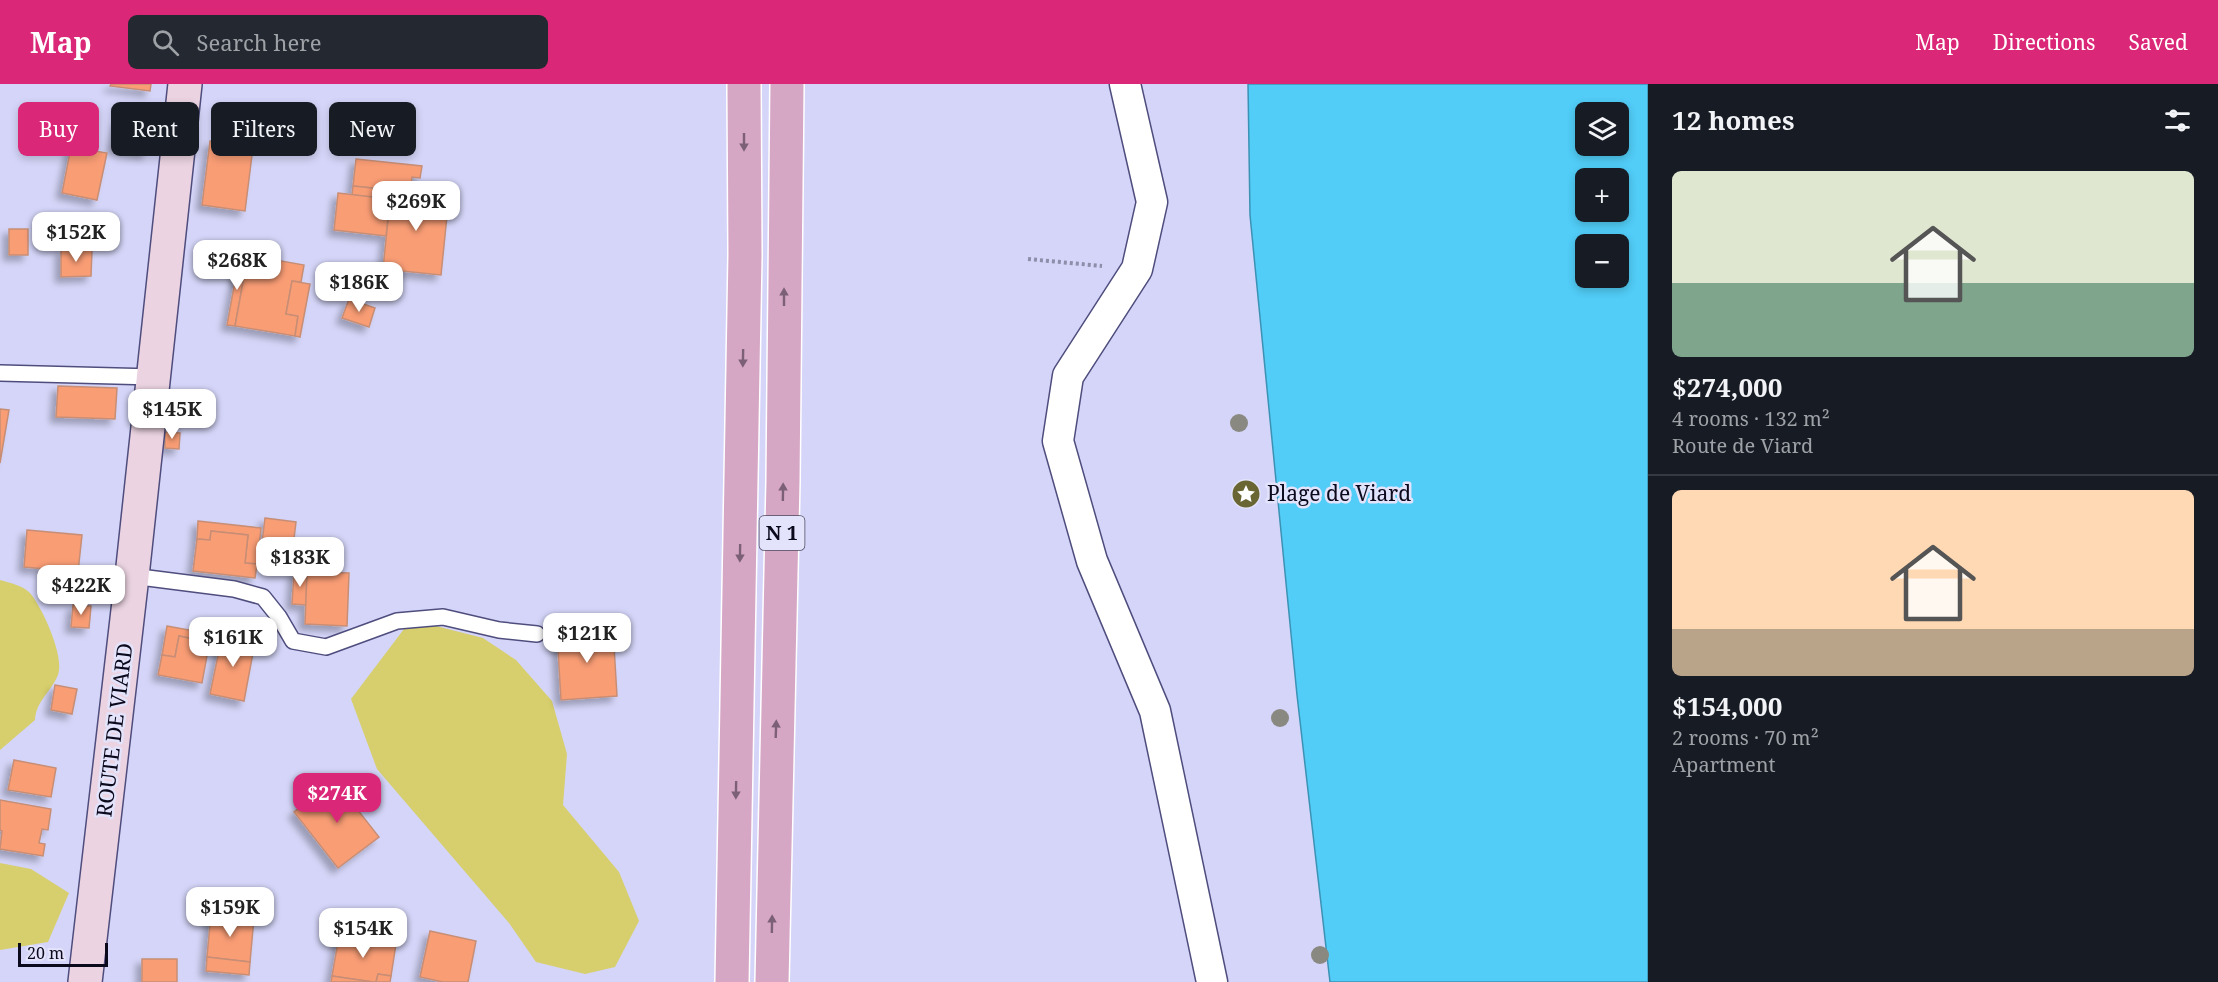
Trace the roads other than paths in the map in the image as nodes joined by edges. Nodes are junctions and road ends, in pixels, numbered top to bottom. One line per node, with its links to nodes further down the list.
1 (184, 84): 6 (main road, ROUTE DE VIARD)
2 (744, 84): 10 (main road, N 1, one-way to 10)
3 (787, 84): 11 (main road, N 1, one-way to 3)
4 (1125, 84): 12 (street)
5 (0, 373): 6 (lane)
6 (154, 377): 7 (main road, ROUTE DE VIARD)
7 (132, 576): 8 (lane); 9 (main road, ROUTE DE VIARD)
8 (537, 634)
9 (85, 982)
10 (732, 982)
11 (772, 982)
12 (1212, 982)

